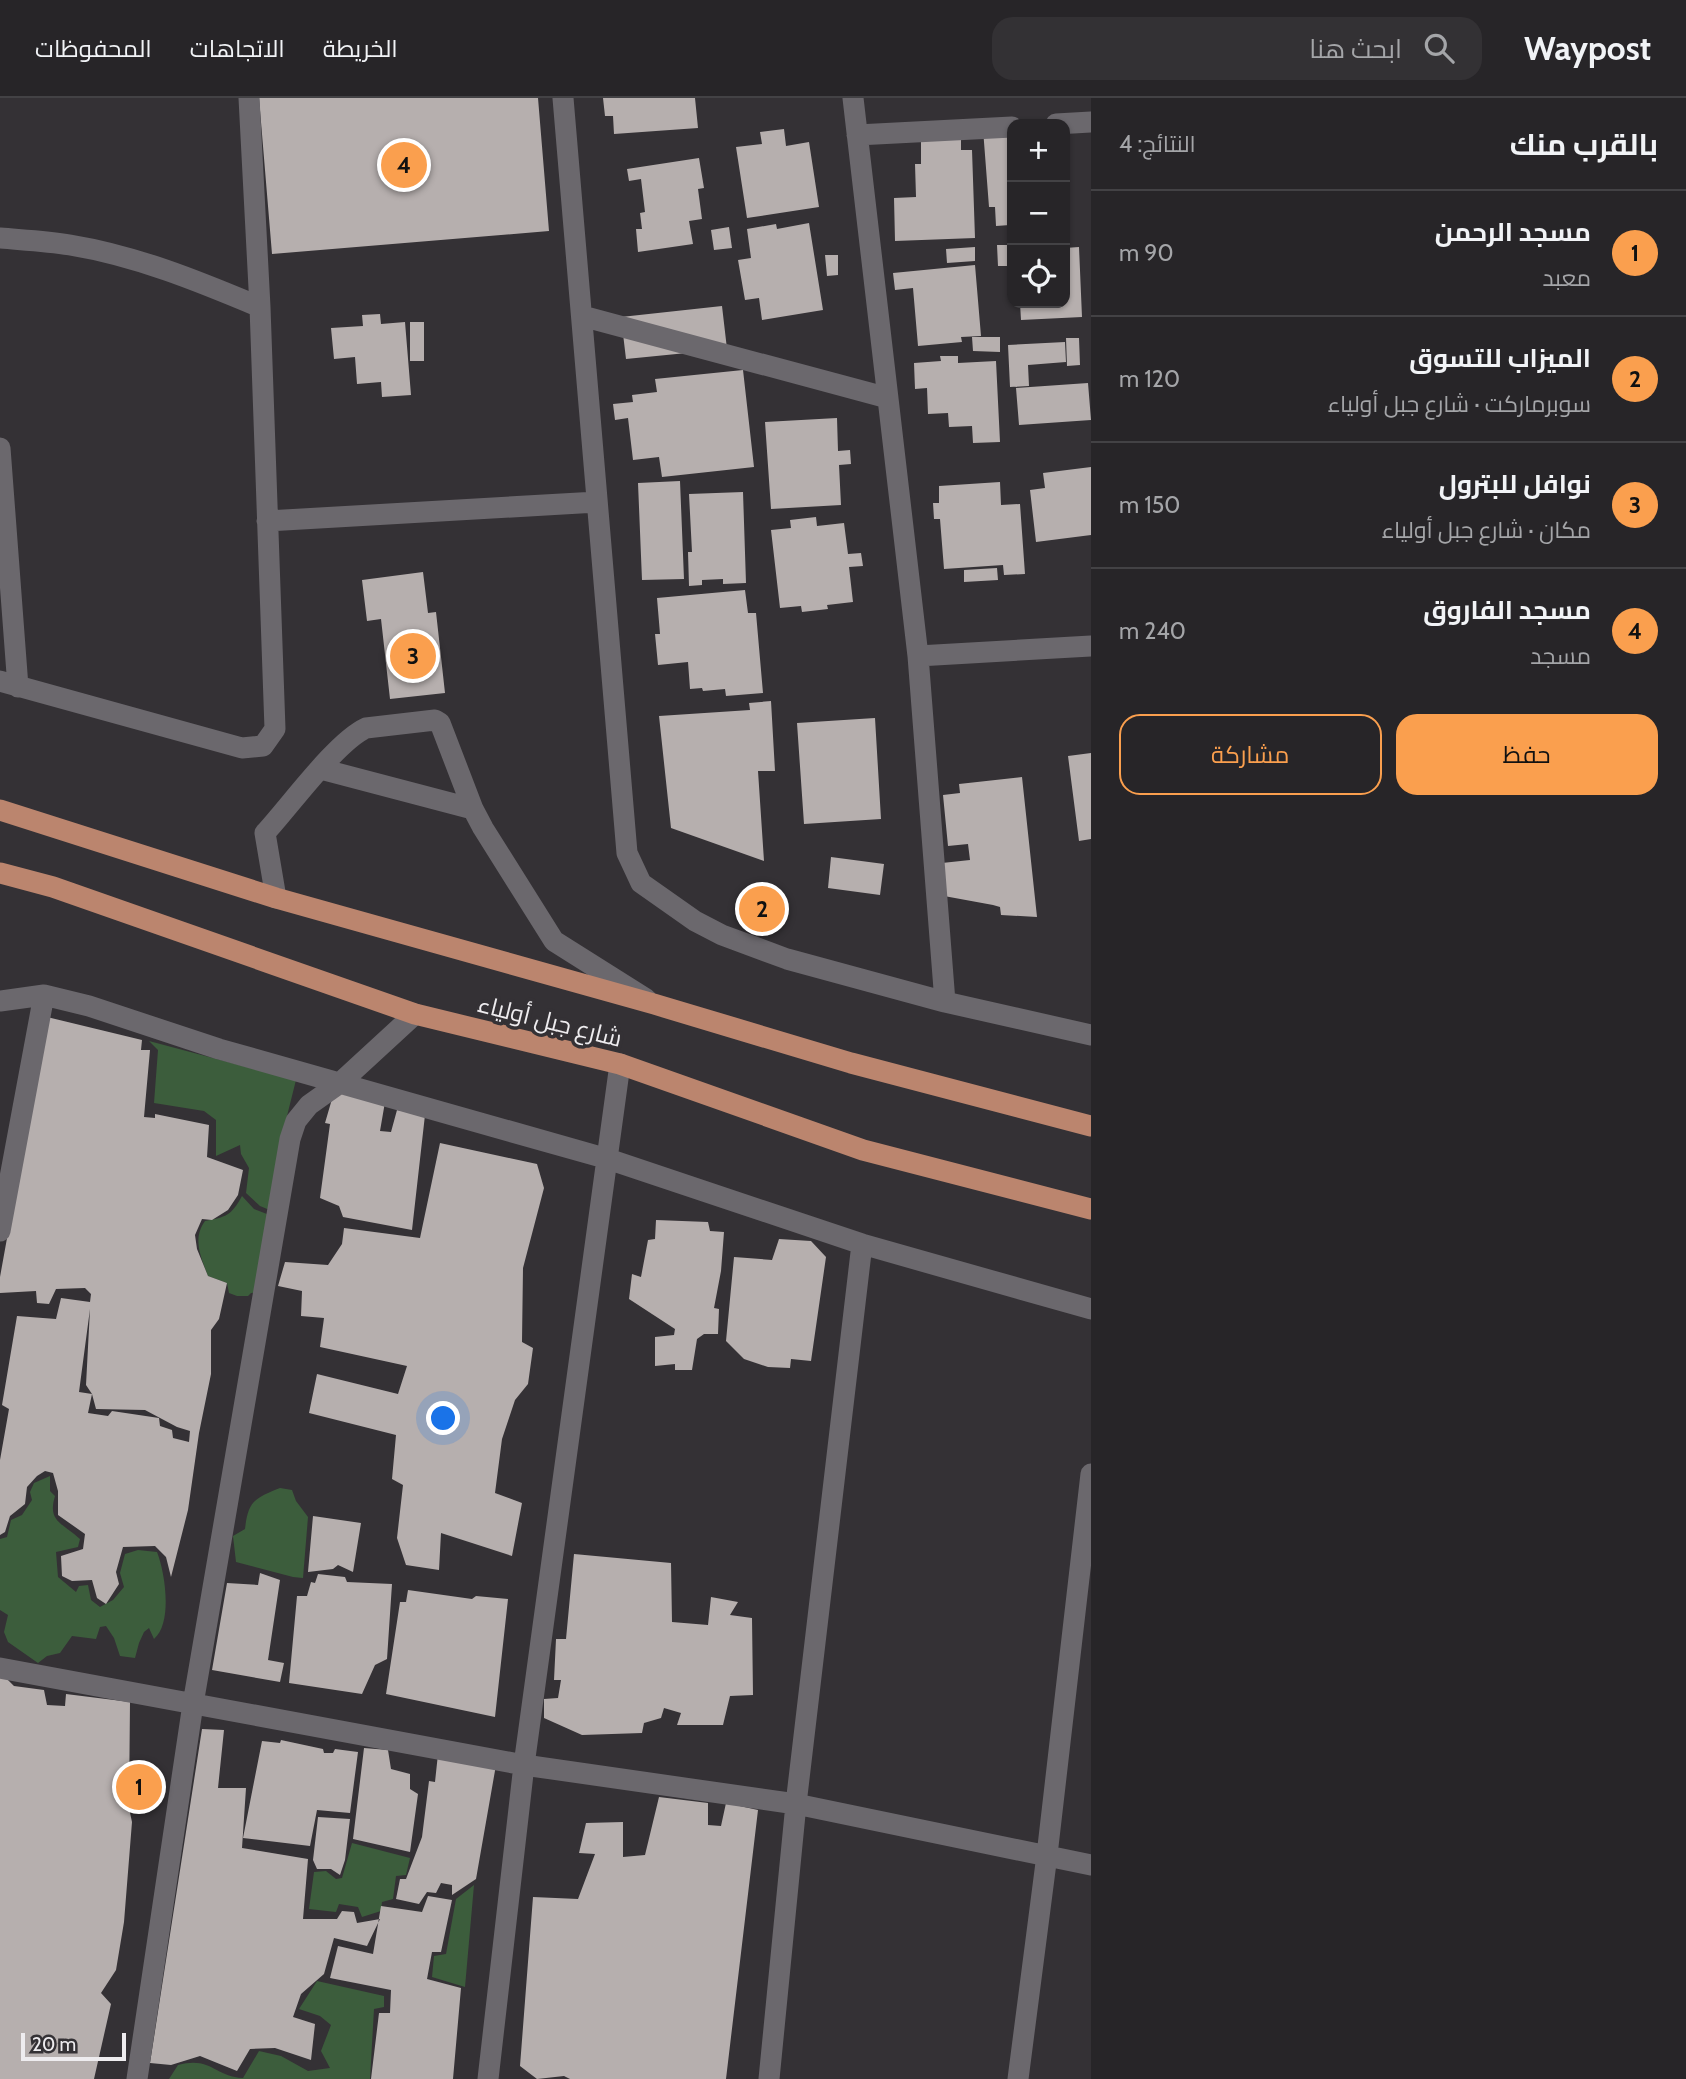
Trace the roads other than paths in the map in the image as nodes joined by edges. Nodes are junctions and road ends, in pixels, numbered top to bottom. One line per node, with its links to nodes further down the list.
1 (249, 98): 9 (street)
2 (563, 98): 10 (street)
3 (853, 98): 7 (street)
4 (1091, 122): 5 (street)
5 (1070, 123)
6 (1007, 127): 7 (street)
7 (857, 135): 11 (street)
8 (0, 238): 9 (street)
9 (260, 307): 14 (street)
10 (582, 316): 11 (street); 13 (street)
11 (888, 398): 16 (street)
12 (0, 448): 17 (street)
13 (597, 502): 14 (street); 25 (street)
14 (267, 521): 17 (street)
15 (1091, 646): 16 (street)
16 (918, 656): 25 (street)
17 (9, 684)
18 (321, 769): 19 (street); 19 (street); 22 (street)
19 (473, 809): 26 (street)
20 (0, 810): 22 (main road, شارع جبل أولياء)
21 (0, 873): 27 (main road, شارع جبل أولياء)
22 (276, 898): 26 (main road, شارع جبل أولياء)
23 (44, 995): 24 (street); 30 (street); 34 (street)
24 (0, 1001)
25 (945, 1002): 28 (street)
26 (654, 1004): 31 (main road, شارع جبل أولياء)
27 (415, 1014): 29 (main road, شارع جبل أولياء); 30 (street)
28 (1091, 1035)
29 (620, 1064): 32 (street); 33 (main road, شارع جبل أولياء)
30 (340, 1083): 32 (street); 39 (street)
31 (1091, 1126)
32 (608, 1159): 35 (street); 40 (street)
33 (1091, 1209)
34 (0, 1231)
35 (862, 1244): 36 (street); 41 (street)
36 (1091, 1309)
37 (1091, 1474): 42 (street)
38 (0, 1668): 39 (street)
39 (193, 1704): 40 (street); 44 (street)
40 (524, 1765): 41 (street); 45 (street)
41 (796, 1804): 42 (street); 46 (street)
42 (1047, 1855): 43 (street); 47 (street)
43 (1091, 1865)
44 (137, 2079)
45 (488, 2079)
46 (769, 2079)
47 (1018, 2079)

